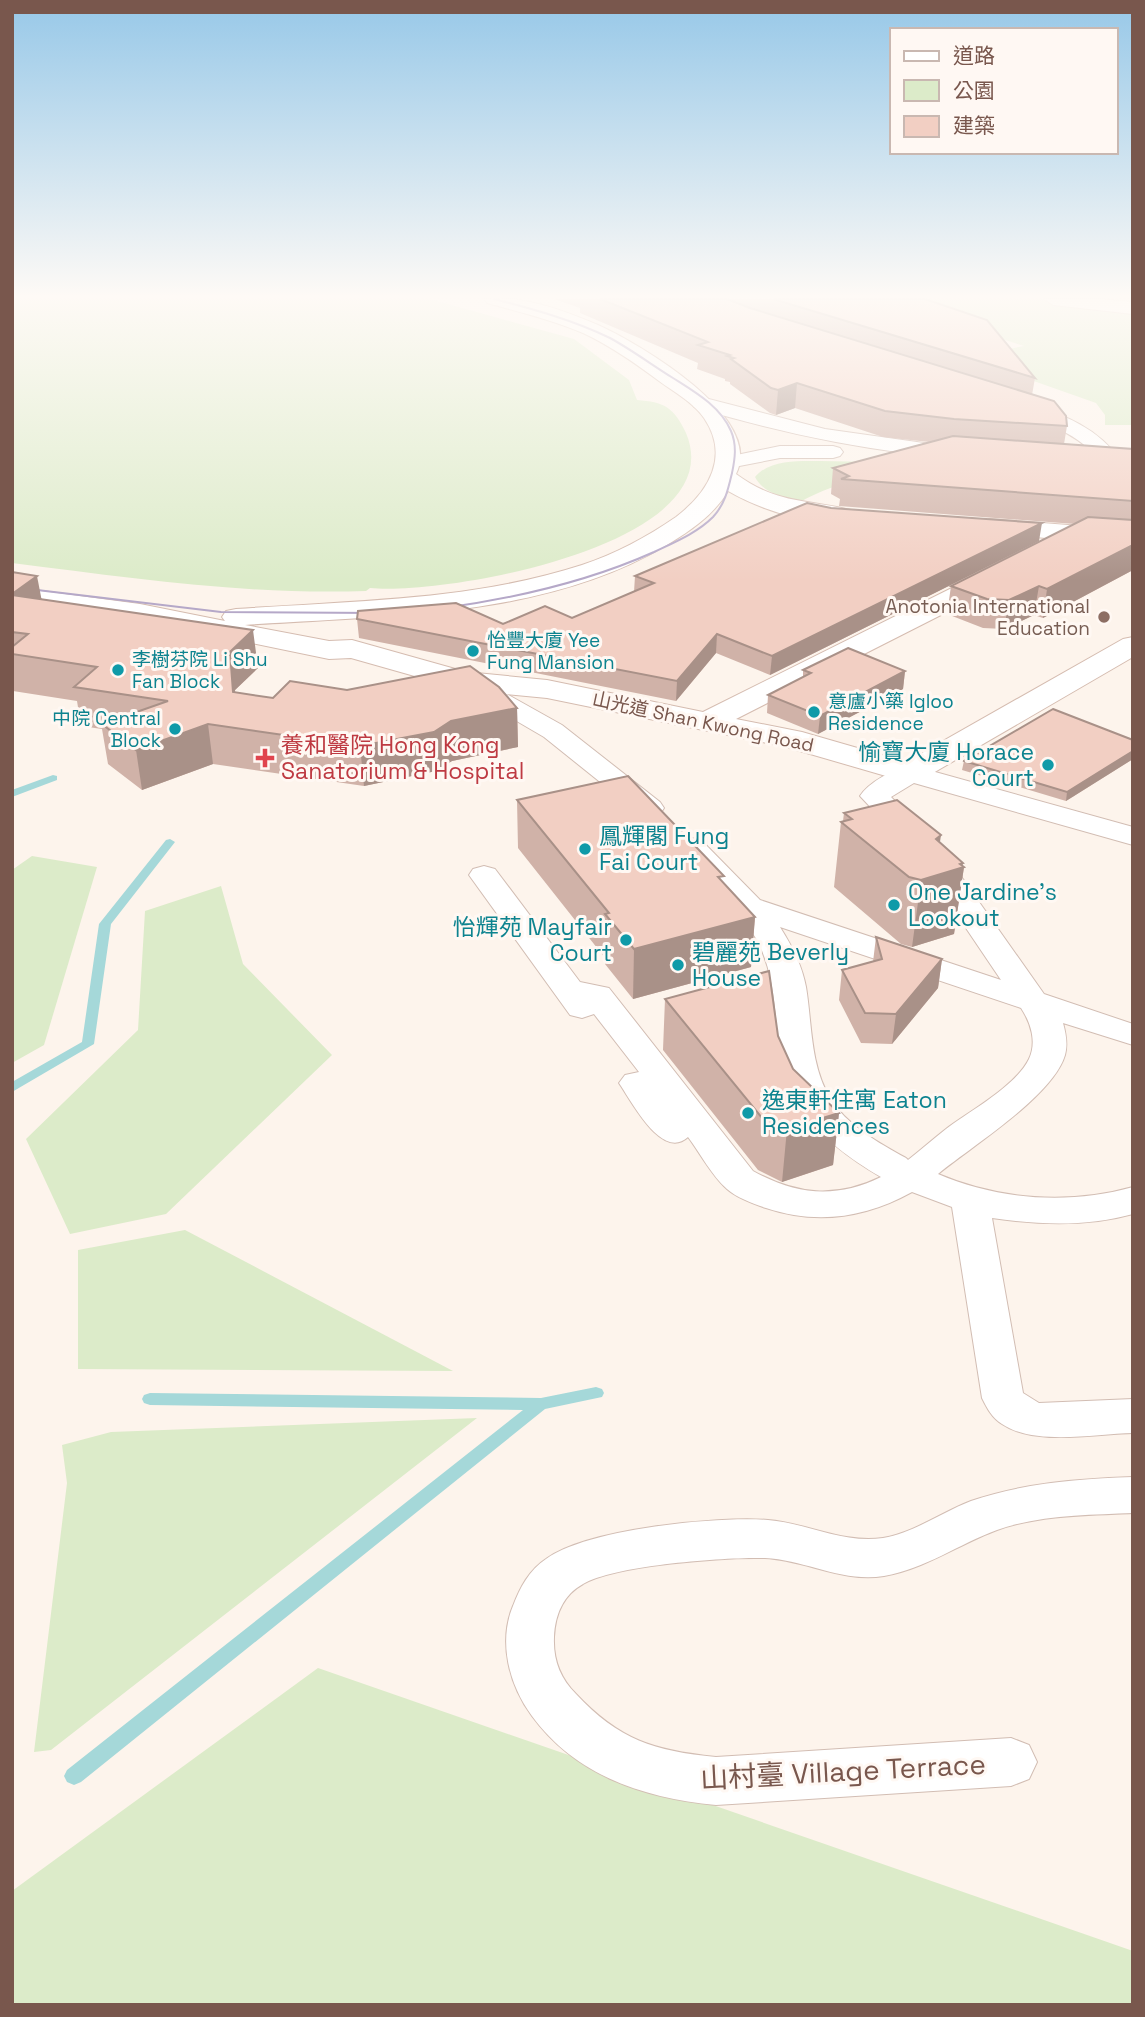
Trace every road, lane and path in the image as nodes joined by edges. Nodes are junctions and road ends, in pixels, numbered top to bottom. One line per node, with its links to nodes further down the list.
1 (689, 393): 2 (street)
2 (701, 402): 5 (street); 5 (street)
3 (1008, 404): 4 (street)
4 (1113, 463)
5 (726, 469): 6 (street); 12 (street)
6 (864, 517)
7 (972, 525): 8 (street)
8 (1079, 533): 9 (street); 20 (street)
9 (1133, 538)
10 (12, 576): 13 (street)
11 (12, 594): 14 (street)
12 (401, 607): 13 (street); 16 (street)
13 (276, 614): 14 (street); 16 (street, 山光道 Shan Kwong Road)
14 (186, 620): 16 (street)
15 (1133, 645): 21 (street)
16 (363, 652): 17 (street, 山光道 Shan Kwong Road)
17 (464, 681): 18 (street, 山光道 Shan Kwong Road); 19 (street)
18 (547, 689): 19 (street); 20 (street, 山光道 Shan Kwong Road)
19 (529, 715): 24 (street)
20 (706, 722): 21 (street, 山光道 Shan Kwong Road)
21 (910, 773): 22 (street, 山光道 Shan Kwong Road); 26 (street)
22 (1133, 836)
23 (484, 875): 25 (street)
24 (751, 907): 26 (street); 29 (street)
25 (568, 990): 28 (street); 29 (street)
26 (1032, 1000): 27 (street); 29 (street)
27 (1133, 1035)
28 (673, 1132)
29 (909, 1177): 31 (street)
30 (1133, 1200): 31 (street)
31 (970, 1201): 32 (street)
32 (1133, 1416)
33 (1133, 1494): 34 (street, 山村臺 Village Terrace)
34 (1011, 1762)

